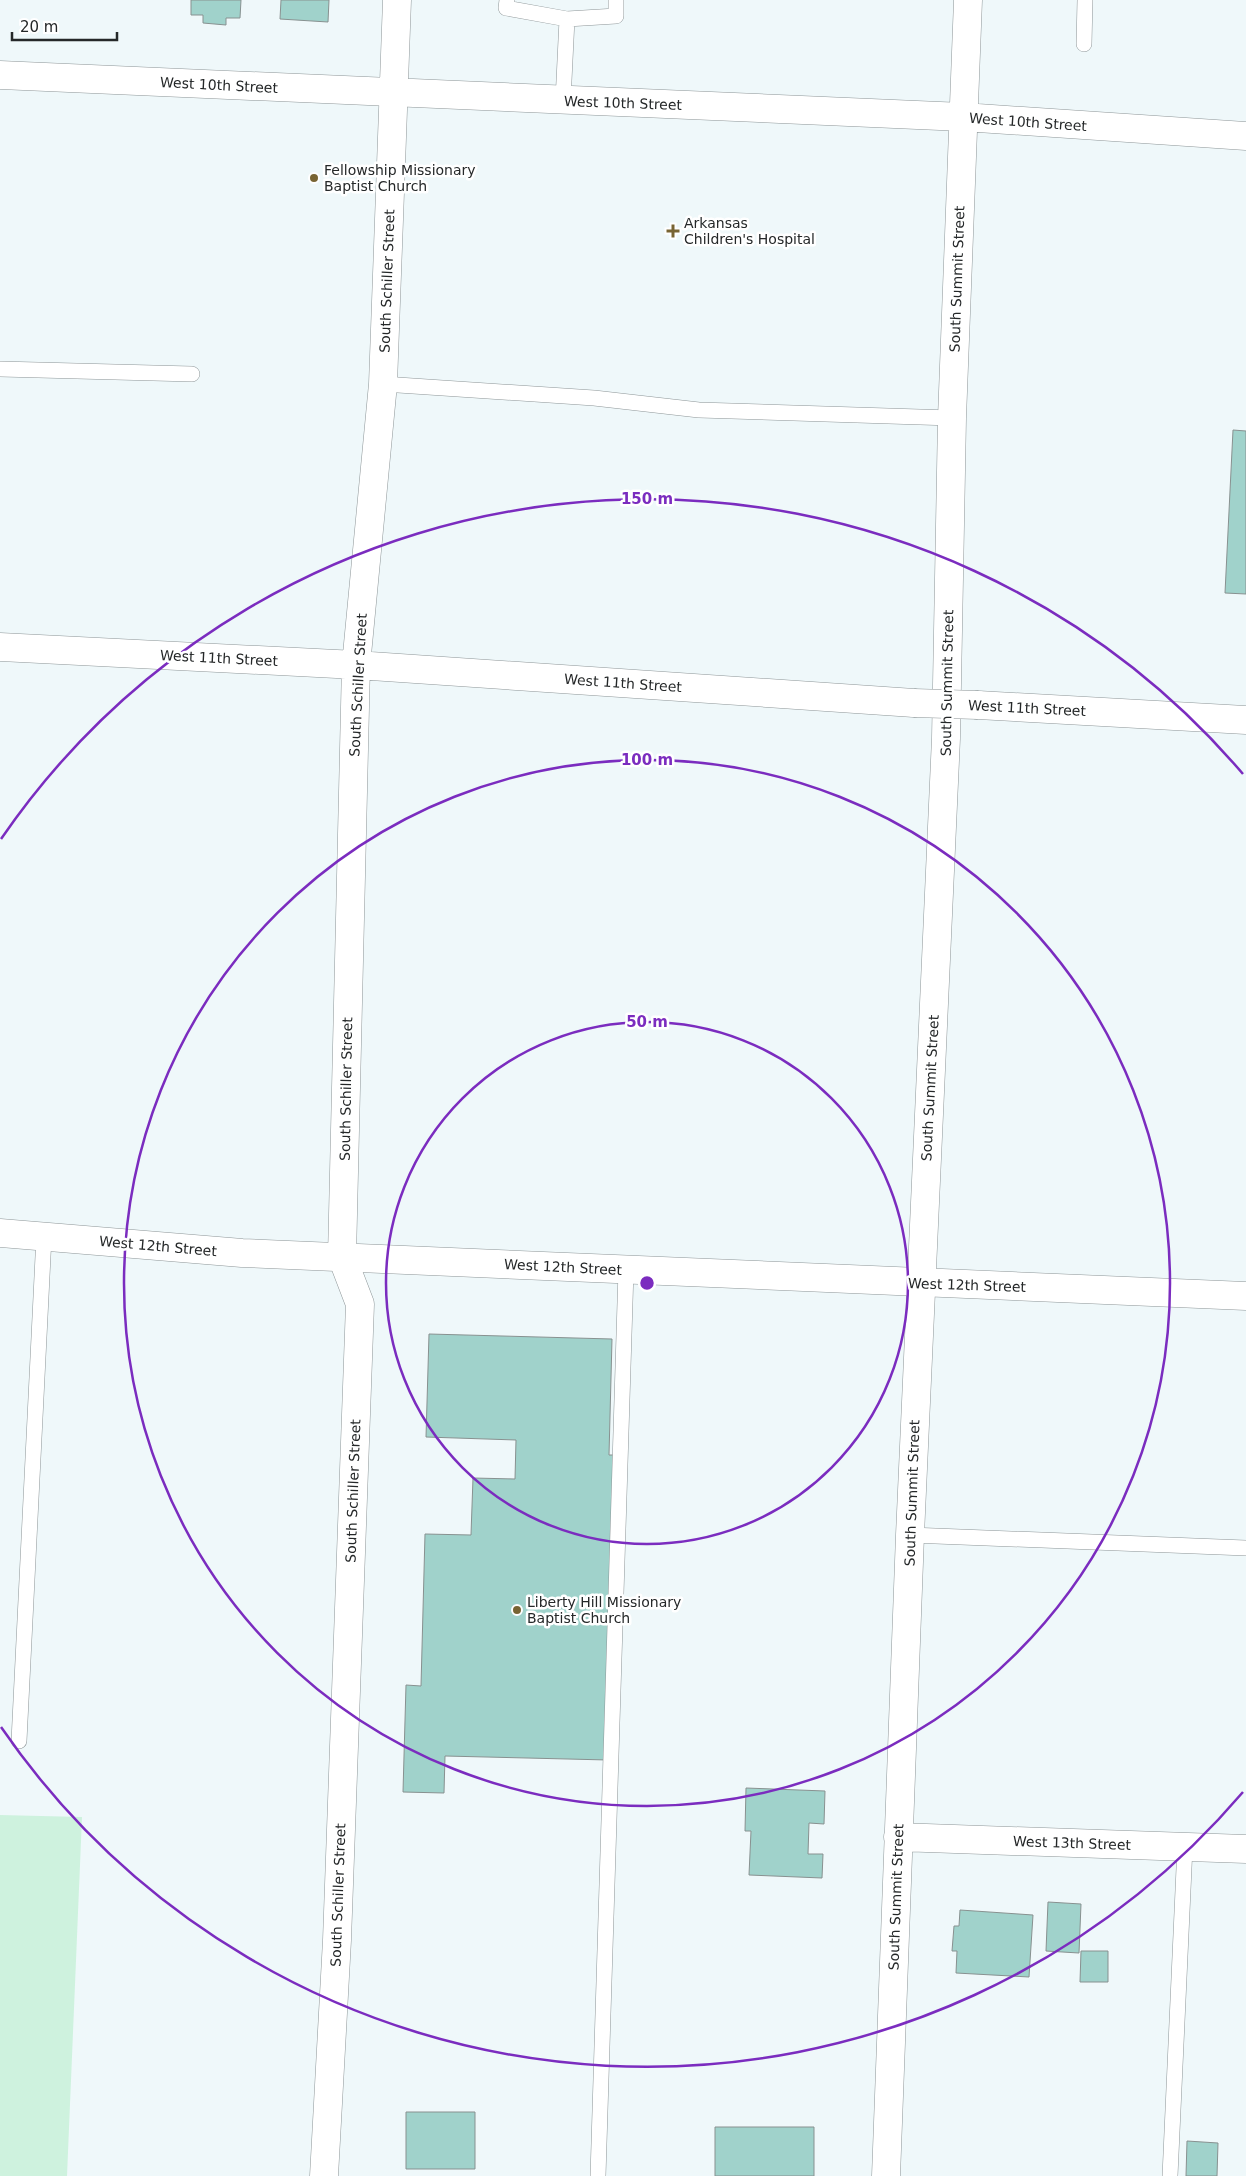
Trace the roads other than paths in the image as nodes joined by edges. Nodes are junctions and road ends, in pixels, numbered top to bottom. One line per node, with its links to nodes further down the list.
1 (397, 0): 9 (street, South Schiller Street)
2 (507, 0): 6 (lane)
3 (616, 0): 6 (lane)
4 (968, 0): 11 (street, South Summit Street)
5 (1085, 0): 7 (lane)
6 (567, 19): 10 (lane)
7 (1084, 44)
8 (0, 75): 9 (street, West 10th Street)
9 (393, 94): 10 (street, West 10th Street); 15 (street, South Schiller Street)
10 (563, 101): 11 (street, West 10th Street)
11 (963, 117): 12 (street, West 10th Street); 16 (street, South Summit Street)
12 (1246, 136)
13 (0, 369): 14 (lane)
14 (192, 374)
15 (383, 384): 16 (lane); 18 (street, South Schiller Street)
16 (952, 418): 24 (street, South Summit Street)
17 (0, 647): 18 (street, West 11th Street)
18 (356, 665): 19 (street, West 11th Street, bridge); 22 (street, South Schiller Street)
19 (1246, 720)
20 (0, 1233): 21 (street, West 12th Street)
21 (44, 1236): 22 (street, West 12th Street); 28 (lane)
22 (342, 1257): 23 (street, West 12th Street); 32 (street, South Schiller Street)
23 (626, 1270): 24 (street, West 12th Street); 33 (lane)
24 (921, 1283): 25 (street, West 12th Street); 26 (street, South Summit Street)
25 (1246, 1296)
26 (910, 1535): 27 (lane); 29 (street, South Summit Street)
27 (1246, 1548)
28 (19, 1741)
29 (898, 1837): 30 (street, West 13th Street); 34 (street, South Summit Street)
30 (1185, 1846): 31 (street, West 13th Street); 35 (lane)
31 (1246, 1849)
32 (324, 2176)
33 (598, 2176)
34 (886, 2176)
35 (1170, 2176)

